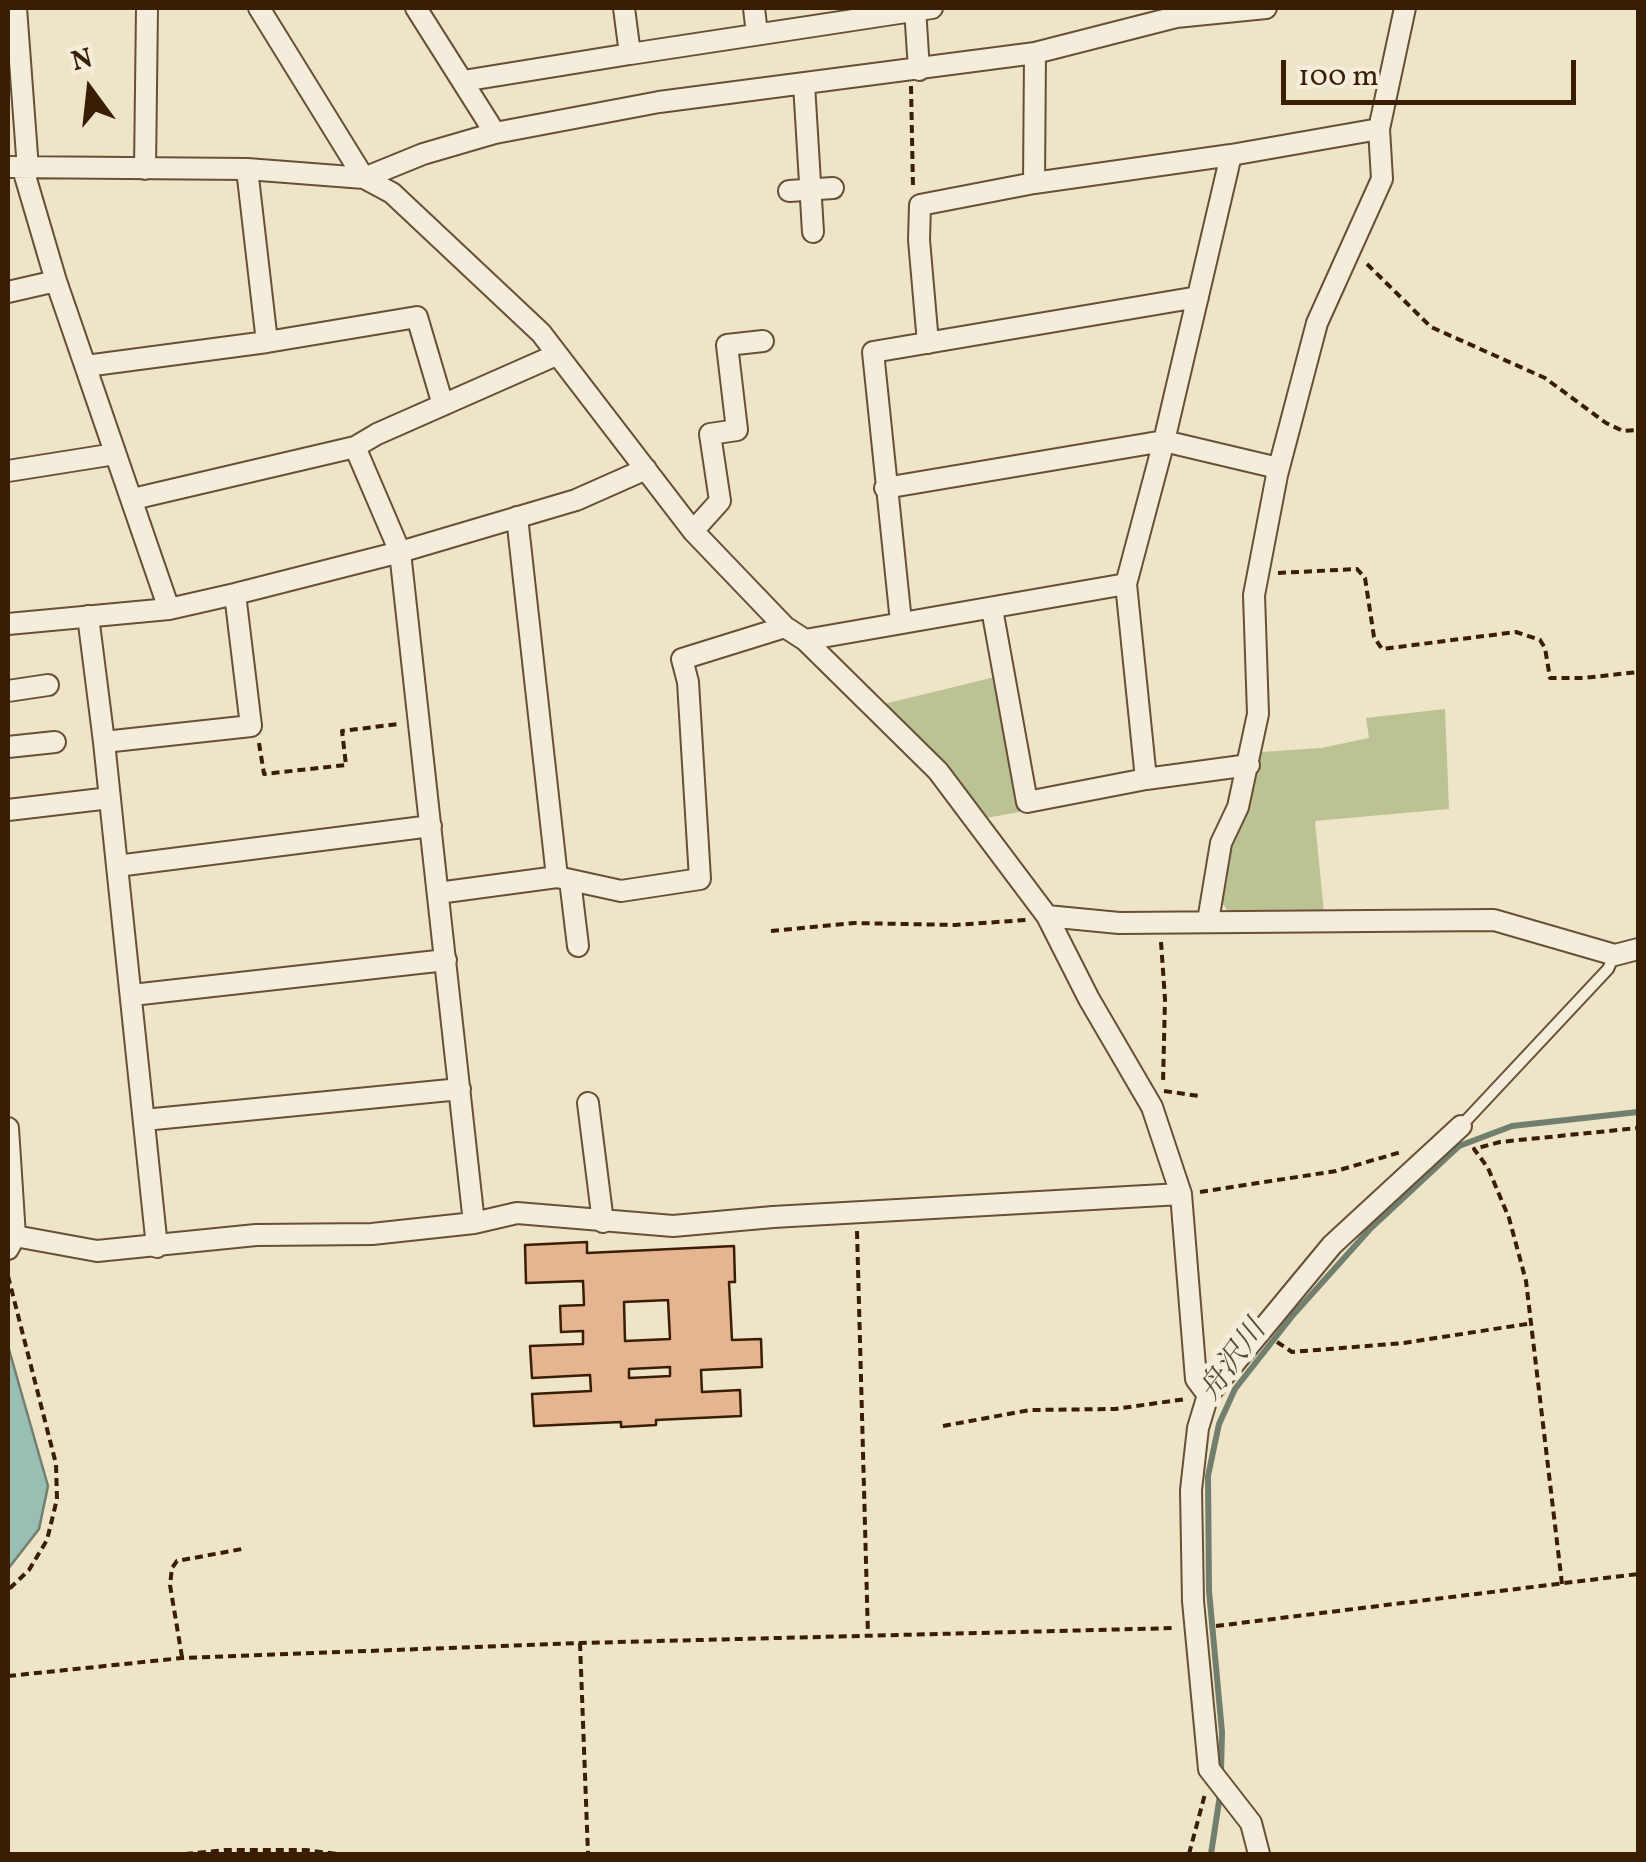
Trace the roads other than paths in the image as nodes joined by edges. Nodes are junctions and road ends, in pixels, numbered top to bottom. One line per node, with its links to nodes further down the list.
1 (16, 8): 19 (street)
2 (147, 8): 21 (street)
3 (259, 8): 22 (street)
4 (416, 8): 14 (street)
5 (624, 8): 12 (street)
6 (754, 8): 10 (street)
7 (920, 8): 10 (street); 13 (street)
8 (1266, 8): 11 (street)
9 (1405, 8): 16 (street)
10 (757, 34): 12 (street)
11 (1034, 53): 13 (street); 23 (street)
12 (630, 54): 14 (street)
13 (915, 71): 15 (street)
14 (462, 81): 17 (street)
15 (804, 84): 17 (street); 25 (street)
16 (1379, 128): 18 (street); 39 (street)
17 (495, 133): 22 (street)
18 (1230, 155): 23 (street); 29 (street)
19 (20, 169): 21 (street); 27 (street)
20 (247, 169): 21 (street); 22 (street); 31 (street)
21 (145, 170)
22 (364, 178): 33 (street)
23 (1034, 183): 32 (street)
24 (832, 188): 25 (street)
25 (800, 190): 26 (street)
26 (814, 232)
27 (56, 282): 28 (street); 34 (street)
28 (8, 292)
29 (1198, 297): 32 (street); 36 (street)
30 (763, 341): 45 (street)
31 (267, 342): 34 (street); 35 (street)
32 (928, 343): 42 (street)
33 (556, 356): 35 (street); 40 (street)
34 (86, 366): 38 (street)
35 (443, 405): 37 (street)
36 (1164, 441): 39 (street); 42 (street); 47 (street)
37 (354, 448): 43 (street); 46 (street)
38 (115, 454): 41 (street); 43 (street)
39 (1278, 468): 61 (street)
40 (646, 469): 44 (street); 45 (street)
41 (8, 471)
42 (885, 488): 52 (street)
43 (132, 499): 49 (street)
44 (517, 518): 46 (street); 67 (street)
45 (693, 531): 54 (street)
46 (400, 552): 48 (street); 65 (street)
47 (1126, 584): 50 (street); 62 (street)
48 (235, 594): 49 (street); 59 (street)
49 (169, 610): 51 (street)
50 (992, 610): 52 (street); 62 (street)
51 (88, 616): 53 (street); 59 (street)
52 (901, 622): 55 (street)
53 (8, 624)
54 (784, 627): 55 (street); 67 (street)
55 (805, 640): 69 (street)
56 (48, 685): 57 (street)
57 (8, 690)
58 (55, 742): 60 (street)
59 (104, 742): 63 (street)
60 (8, 747)
61 (1249, 765): 62 (street); 70 (street)
62 (1146, 779)
63 (110, 798): 64 (street); 66 (street)
64 (8, 810)
65 (431, 826): 66 (street); 68 (street)
66 (117, 866): 75 (street)
67 (563, 878): 68 (street); 71 (street)
68 (438, 893): 74 (street)
69 (1047, 916): 70 (street); 81 (street)
70 (1208, 921): 73 (street)
71 (578, 946)
72 (1638, 949): 73 (street)
73 (1615, 955): 79 (lane)
74 (446, 960): 75 (street); 76 (street)
75 (132, 995): 78 (street)
76 (460, 1089): 78 (street); 83 (street)
77 (588, 1104): 82 (street)
78 (144, 1120): 85 (street)
79 (1461, 1126): 86 (street)
80 (8, 1128): 84 (street)
81 (1181, 1194): 82 (street); 86 (street)
82 (602, 1222): 83 (street)
83 (474, 1223): 85 (street)
84 (11, 1242): 85 (street)
85 (157, 1247)
86 (1208, 1395): 87 (street)
87 (1259, 1854)

